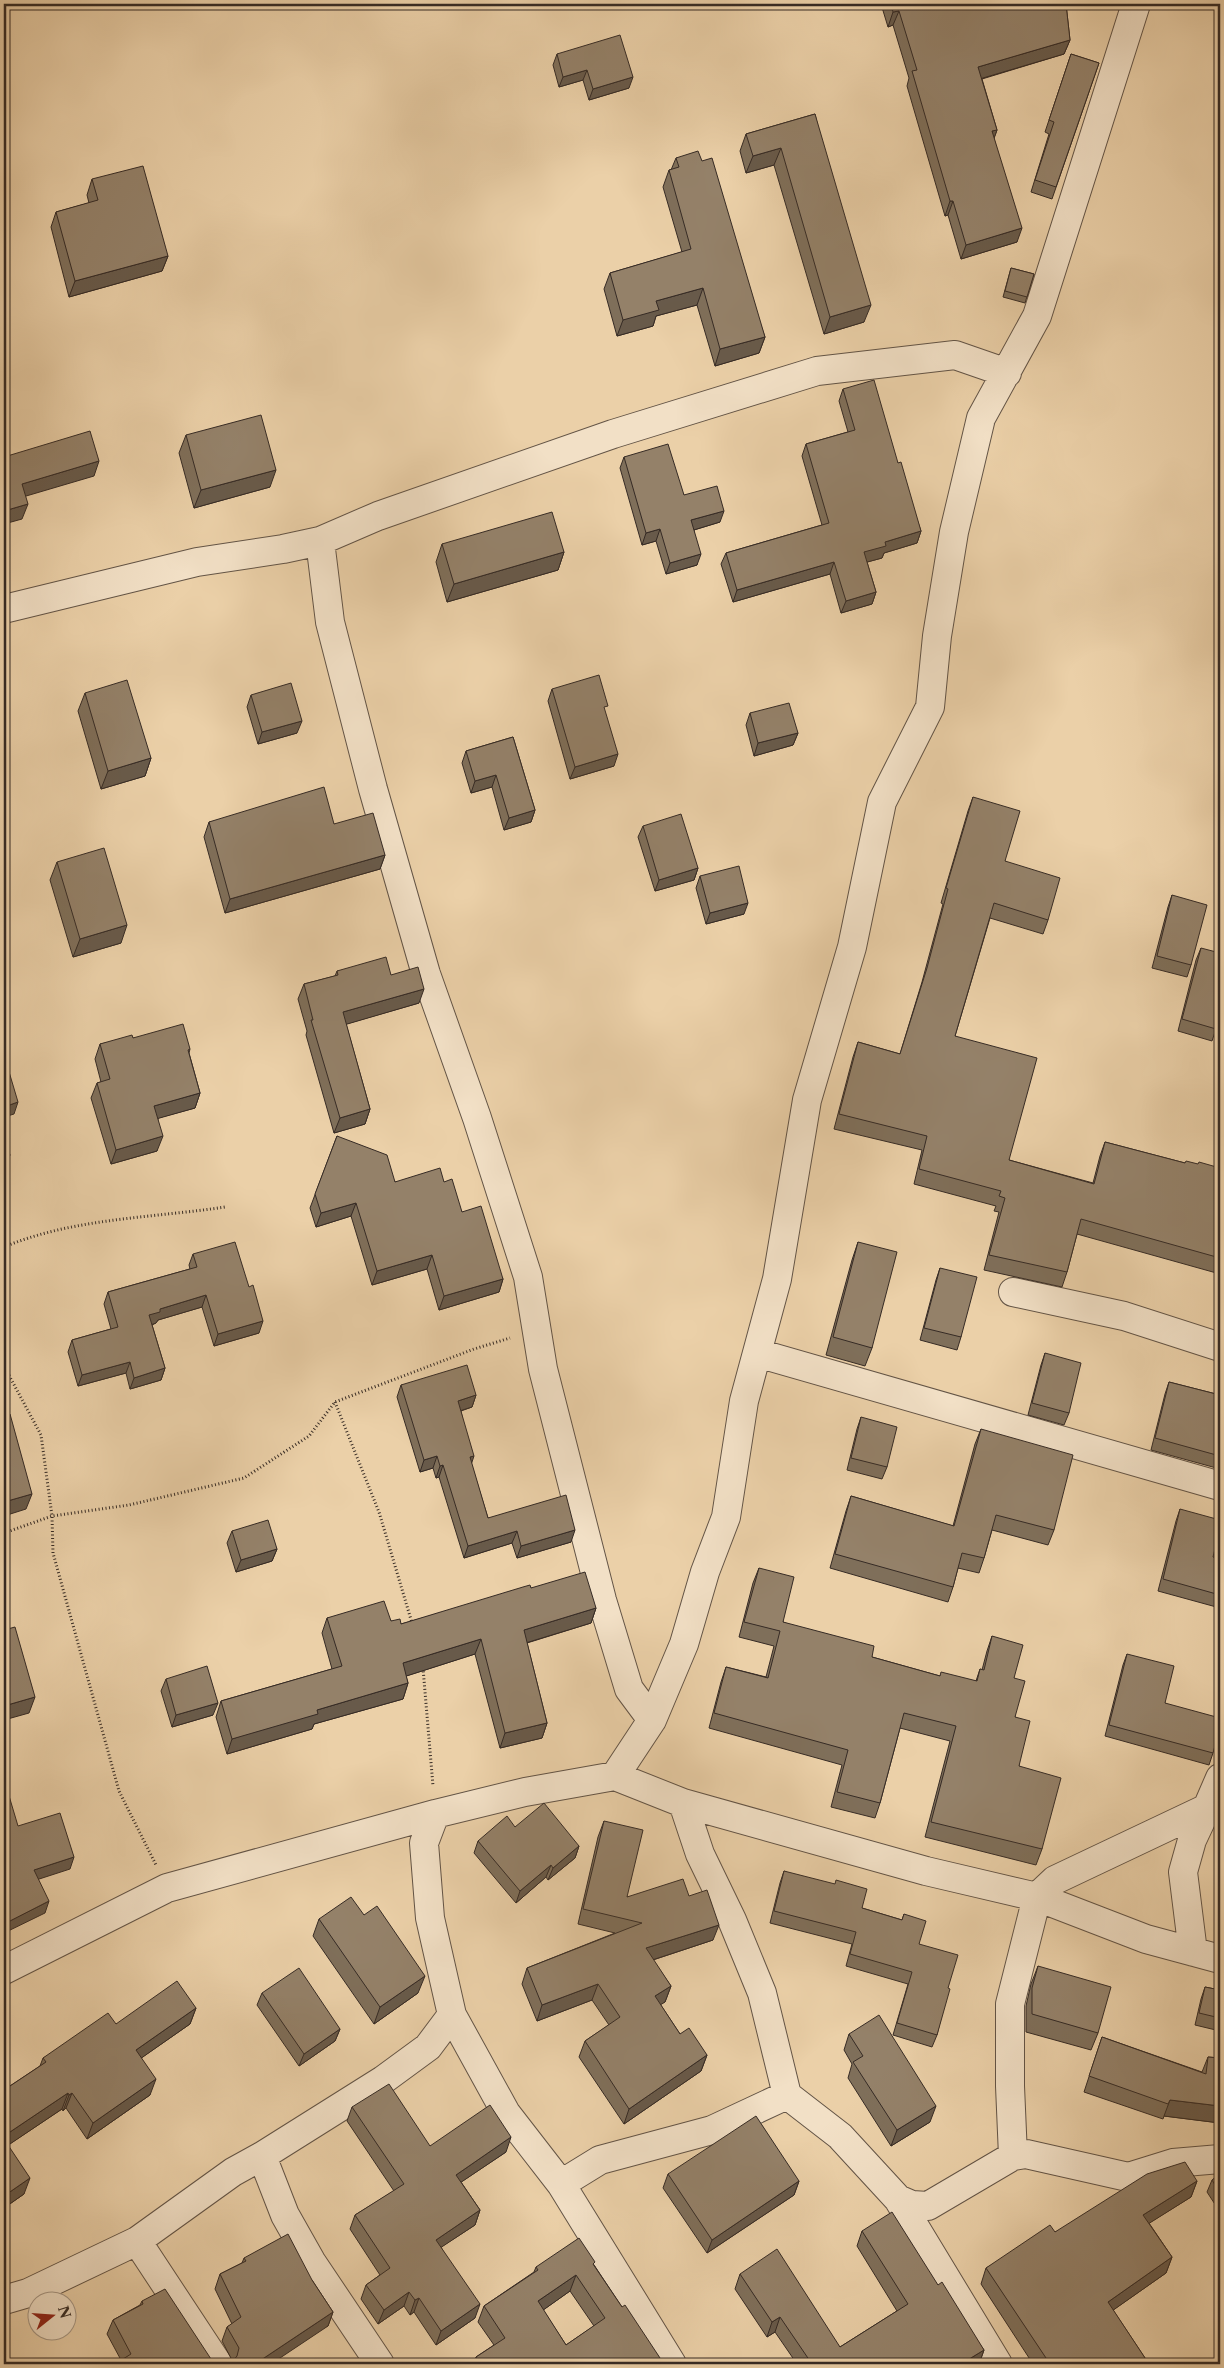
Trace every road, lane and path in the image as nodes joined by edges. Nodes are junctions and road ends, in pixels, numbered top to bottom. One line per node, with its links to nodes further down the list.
1 (1136, 4): 2 (street)
2 (1008, 373): 3 (street); 10 (street)
3 (320, 541): 4 (street); 8 (street)
4 (4, 609)
5 (225, 1207): 6 (path)
6 (4, 1247)
7 (1013, 1292): 9 (street)
8 (537, 1330): 12 (path); 18 (street)
9 (1220, 1348)
10 (757, 1353): 13 (street); 18 (street)
11 (4, 1366): 14 (path)
12 (335, 1402): 14 (path); 16 (path)
13 (1220, 1486)
14 (52, 1516): 15 (path); 24 (path)
15 (4, 1533)
16 (413, 1626)
17 (422, 1664): 23 (path)
18 (652, 1720): 19 (street)
19 (615, 1776): 21 (street); 23 (street)
20 (1220, 1778): 22 (street)
21 (683, 1803): 25 (street); 30 (street)
22 (1207, 1808): 25 (street); 26 (street)
23 (435, 1814): 24 (street); 29 (street)
24 (167, 1888): 28 (street)
25 (1037, 1897): 26 (street); 32 (street)
26 (1194, 1952): 27 (street)
27 (1220, 1959)
28 (4, 1970)
29 (452, 2015): 31 (street); 34 (street)
30 (787, 2095): 34 (street); 35 (street)
31 (262, 2156): 36 (street); 39 (street)
32 (1013, 2156): 33 (street); 35 (street)
33 (1220, 2159)
34 (561, 2184): 40 (street)
35 (898, 2199): 41 (street)
36 (136, 2241): 37 (street); 38 (street)
37 (4, 2300)
38 (218, 2364)
39 (380, 2364)
40 (672, 2364)
41 (998, 2364)

